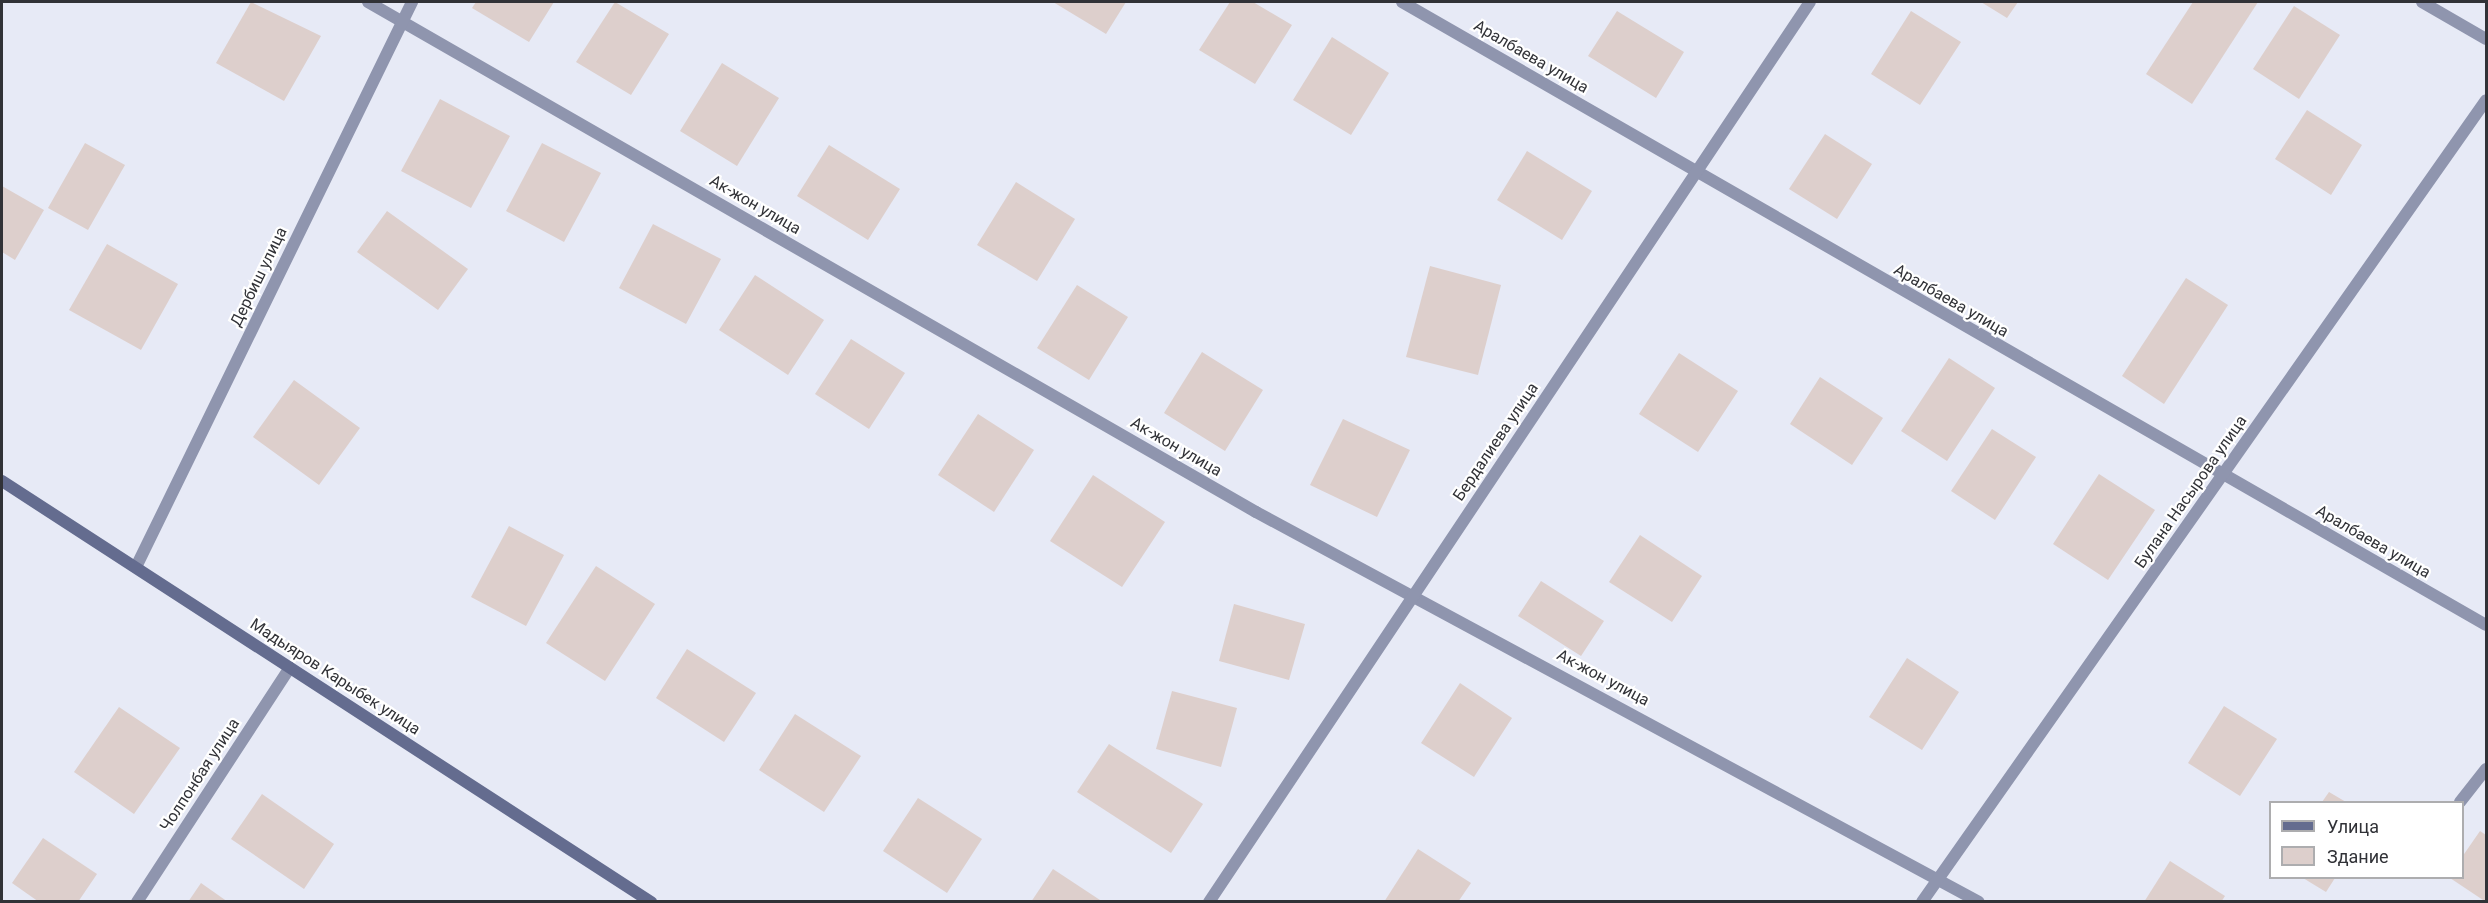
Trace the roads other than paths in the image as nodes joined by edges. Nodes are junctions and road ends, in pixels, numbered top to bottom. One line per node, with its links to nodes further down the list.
1 (368, 2): 6 (street, Ак-жон улица)
2 (412, 2): 6 (street, Дербиш улица)
3 (1402, 2): 9 (street, Аралбаева улица)
4 (1810, 2): 9 (street, Бердалиева улица)
5 (2422, 2): 7 (street)
6 (403, 21): 12 (street, Дербиш улица); 13 (street, Ак-жон улица)
7 (2487, 39)
8 (2487, 100): 10 (street, Булана Насырова улица)
9 (1696, 172): 10 (street, Аралбаева улица); 13 (street, Бердалиева улица)
10 (2223, 475): 14 (street, Аралбаева улица); 18 (street, Булана Насырова улица)
11 (2, 481): 12 (street, Мадыяров Карыбек улица)
12 (136, 567): 15 (street, Мадыяров Карыбек улица)
13 (1413, 595): 18 (street, Ак-жон улица); 21 (street, Бердалиева улица)
14 (2487, 625)
15 (290, 667): 19 (street, Чолпонбая улица); 20 (street, Мадыяров Карыбек улица)
16 (2487, 769): 17 (street)
17 (2461, 801)
18 (1940, 877): 22 (street, Булана Насырова улица); 23 (street, Ак-жон улица)
19 (137, 902)
20 (651, 902)
21 (1209, 902)
22 (1922, 902)
23 (1979, 902)

